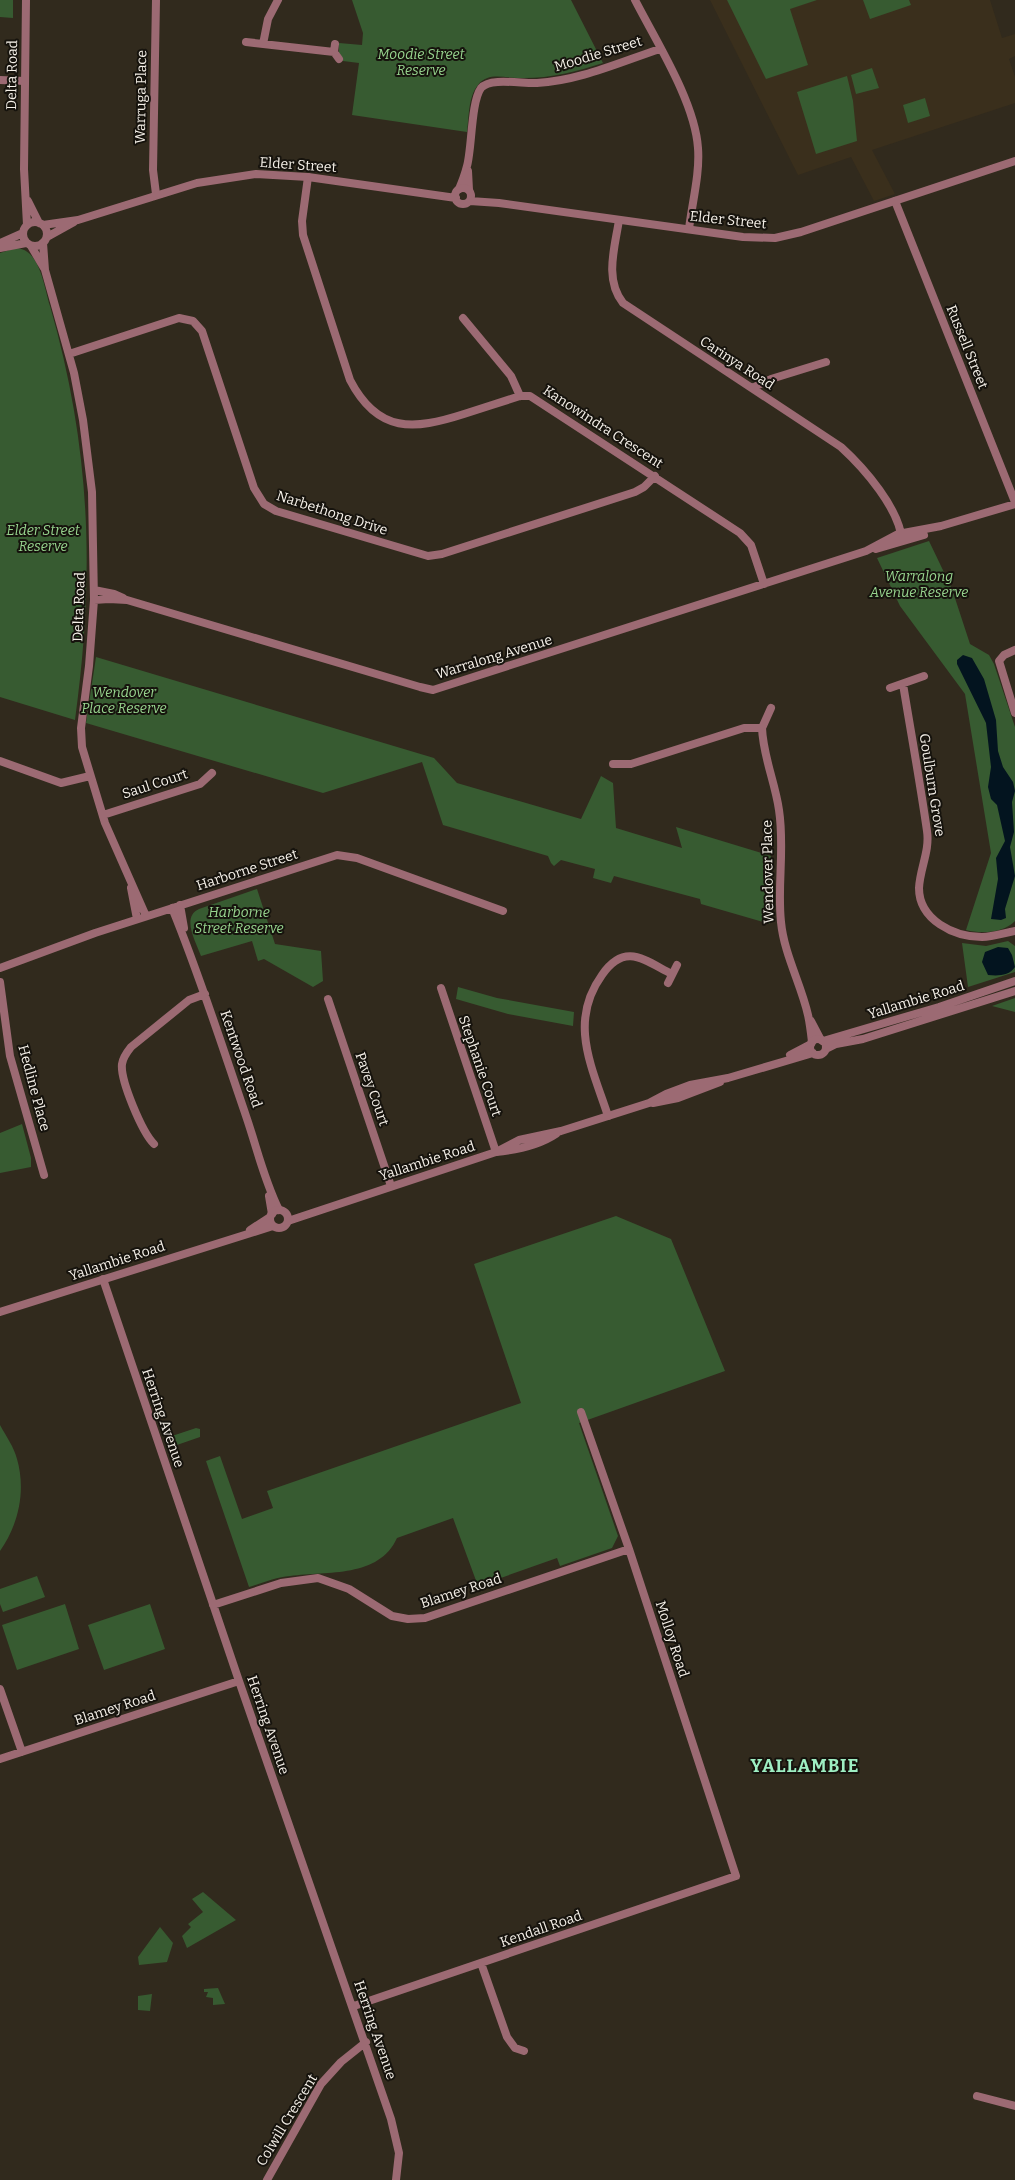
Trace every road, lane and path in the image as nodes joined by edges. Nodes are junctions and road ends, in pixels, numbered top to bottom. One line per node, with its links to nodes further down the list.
1 (26, 0): 10 (street, Delta Road)
2 (156, 0): 15 (street, Warruga Place)
3 (278, 0): 6 (street)
4 (635, 0): 7 (street)
5 (246, 42): 6 (street)
6 (263, 44): 8 (street)
7 (660, 49): 12 (street, Moodie Street); 23 (street)
8 (339, 59)
9 (0, 80): 10 (street)
10 (25, 81): 17 (street, Delta Road)
11 (1015, 161): 18 (street, Elder Street)
12 (468, 166): 14 (street, Moodie Street); 16 (street, Moodie Street)
13 (308, 177): 14 (street, Elder Street); 15 (street, Elder Street); 34 (street, Kanowindra Crescent)
14 (458, 193): 16 (street); 16 (street)
15 (156, 194): 19 (street, Elder Street)
16 (470, 195): 20 (street, Elder Street)
17 (26, 199): 21 (street, Delta Road); 22 (street, Delta Road)
18 (895, 201): 23 (street, Elder Street); 36 (street, Russell Street)
19 (78, 220): 21 (street, Elder Street); 25 (street, Elder Street)
20 (619, 220): 23 (street, Elder Street); 33 (street, Carinya Road)
21 (41, 224): 22 (street); 25 (street)
22 (26, 225): 24 (street)
23 (689, 230)
24 (23, 233): 26 (street); 27 (street)
25 (45, 240): 27 (street); 29 (street, Delta Road)
26 (0, 243)
27 (29, 244): 28 (street); 29 (street, Delta Road)
28 (0, 248)
29 (45, 270): 31 (street, Delta Road)
30 (463, 318): 34 (street)
31 (69, 354): 35 (street, Narbethong Drive); 39 (street, Delta Road)
32 (826, 362): 33 (street)
33 (752, 388): 37 (street, Carinya Road)
34 (520, 396): 35 (street, Kanowindra Crescent)
35 (655, 476): 38 (street, Kanowindra Crescent)
36 (1015, 503): 37 (street, Warralong Avenue)
37 (900, 536): 38 (street, Warralong Avenue)
38 (764, 584): 41 (street, Warralong Avenue)
39 (94, 590): 40 (street, Delta Road); 41 (street, Warralong Avenue)
40 (94, 600): 41 (street, Warralong Avenue); 52 (street, Delta Road)
41 (127, 600)
42 (1015, 650): 47 (street)
43 (924, 676): 44 (street)
44 (903, 684): 45 (street); 59 (street, Goulburn Grove)
45 (890, 688)
46 (771, 708): 48 (street)
47 (1015, 713)
48 (762, 728): 50 (street); 70 (street, Wendover Place)
49 (0, 760): 52 (street)
50 (613, 764)
51 (212, 773): 53 (street, Saul Court)
52 (90, 776): 53 (street, Delta Road)
53 (103, 815): 54 (street, Delta Road)
54 (127, 870): 57 (street, Delta Road); 58 (street, Delta Road)
55 (176, 907): 56 (street, Harborne Street); 57 (street, Harborne Street); 68 (street, Kentwood Road)
56 (503, 911)
57 (146, 916): 58 (street, Harborne Street)
58 (137, 919): 61 (street, Harborne Street)
59 (1015, 931)
60 (677, 964): 62 (street)
61 (0, 968)
62 (672, 974): 65 (street); 75 (street)
63 (1015, 981): 72 (street, Yallambie Road)
64 (0, 982): 78 (street, Hedline Place)
65 (668, 983)
66 (441, 988): 77 (street, Stephanie Court)
67 (1015, 991): 72 (street, Yallambie Road)
68 (205, 994): 76 (street); 80 (street, Kentwood Road)
69 (328, 1000): 79 (street, Pavey Court)
70 (808, 1015): 71 (street, Wendover Place); 72 (street, Wendover Place)
71 (812, 1043): 72 (street, Yallambie Road); 73 (street, Wendover Place); 74 (street, Yallambie Road)
72 (823, 1043): 73 (street, Yallambie Road)
73 (813, 1053): 74 (street, Yallambie Road)
74 (776, 1062): 75 (street, Yallambie Road)
75 (608, 1116): 77 (street, Yallambie Road)
76 (154, 1144)
77 (496, 1152): 79 (street, Yallambie Road)
78 (44, 1175)
79 (391, 1186): 80 (street, Yallambie Road)
80 (279, 1215): 81 (street, Kentwood Road); 81 (street, Yallambie Road); 82 (street, Yallambie Road)
81 (273, 1226): 82 (street, Yallambie Road)
82 (242, 1234): 83 (street, Yallambie Road)
83 (103, 1279): 84 (street, Yallambie Road); 87 (street, Herring Avenue)
84 (0, 1312)
85 (581, 1412): 86 (street, Molloy Road)
86 (629, 1549): 87 (street, Blamey Road); 92 (street, Molloy Road)
87 (213, 1605): 88 (street, Herring Avenue)
88 (239, 1681): 90 (street, Blamey Road); 94 (street, Herring Avenue)
89 (0, 1689): 90 (street)
90 (22, 1752): 91 (street, Blamey Road)
91 (0, 1759)
92 (736, 1876): 93 (street, Kendall Road)
93 (481, 1963): 94 (street, Kendall Road); 96 (street)
94 (354, 2006): 95 (street, Herring Avenue)
95 (366, 2042): 99 (street, Colwill Crescent); 100 (street, Herring Avenue)
96 (524, 2051)
97 (977, 2096): 98 (street)
98 (1015, 2106)
99 (267, 2180)
100 (396, 2180)

